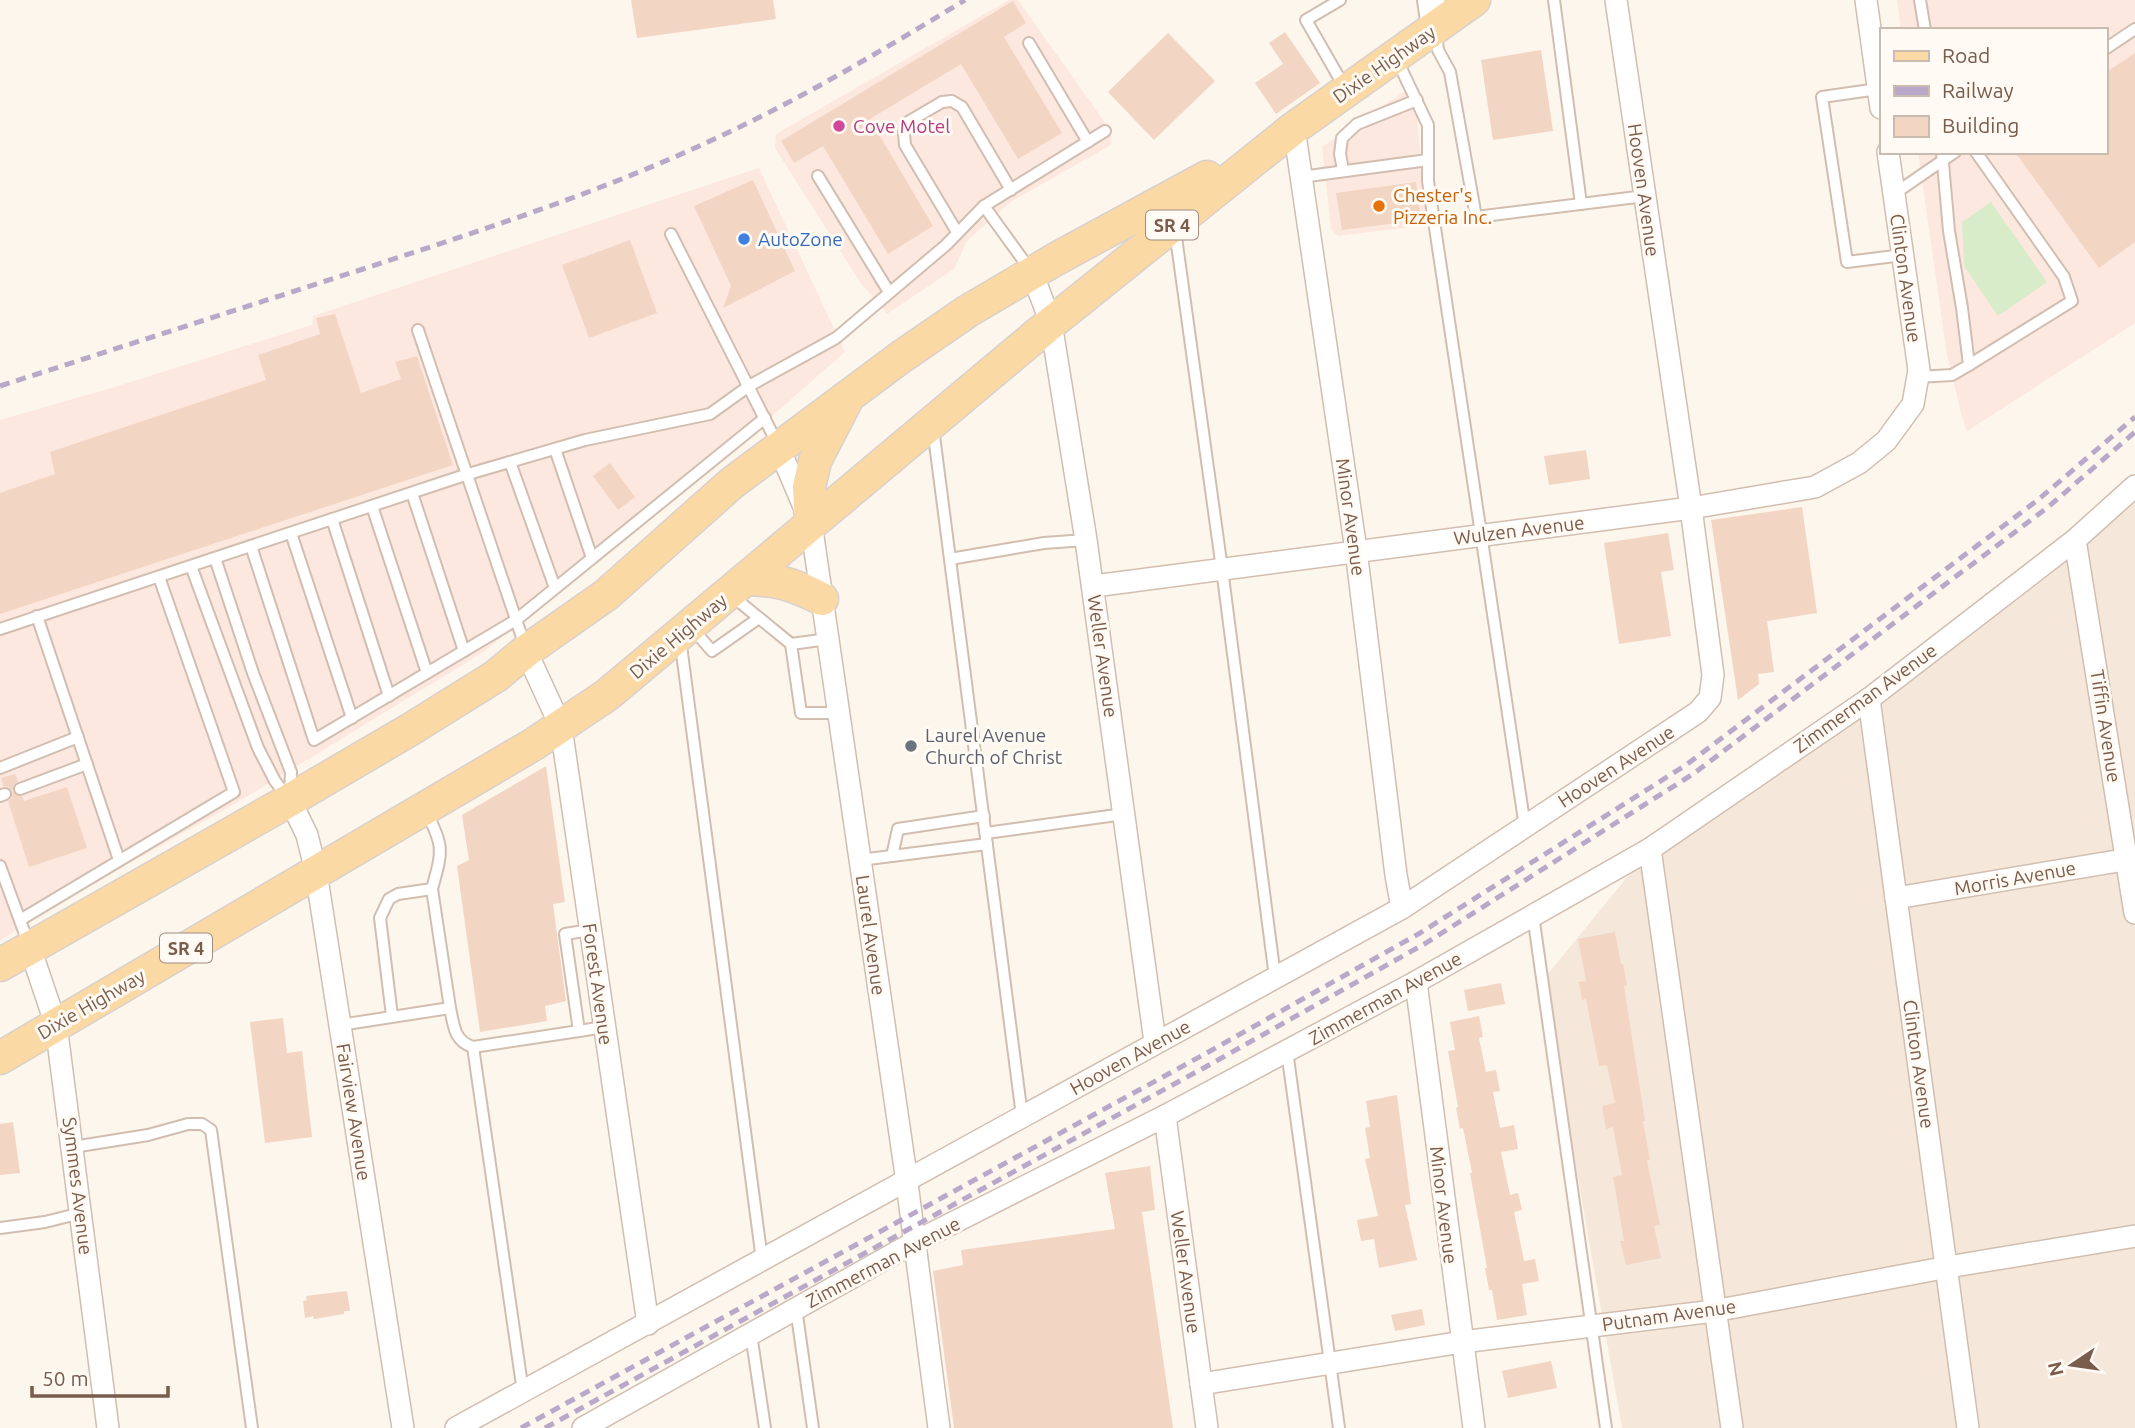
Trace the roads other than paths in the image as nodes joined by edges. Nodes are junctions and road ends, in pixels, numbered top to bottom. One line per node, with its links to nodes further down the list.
1 (1340, 0): 13 (lane)
2 (1474, 0): 7 (main road, Dixie Highway / SR 4)
3 (1555, 0): 29 (lane)
4 (1616, 0): 28 (street, Hooven Avenue)
5 (1866, 0): 14 (street)
6 (1920, 0): 8 (lane)
7 (1433, 13): 12 (main road, Dixie Highway / SR 4); 29 (lane)
8 (1925, 28)
9 (2135, 29): 11 (lane)
10 (1029, 43): 18 (lane)
11 (2107, 49)
12 (1395, 55): 13 (main road, Dixie Highway / SR 4); 15 (lane)
13 (1347, 90): 16 (main road, Dixie Highway / SR 4)
14 (1880, 98): 34 (lane)
15 (1417, 100): 22 (lane); 23 (lane)
16 (1294, 128): 25 (street, Minor Avenue); 31 (main road, Dixie Highway / SR 4); 35 (main road, Dixie Highway / SR 4)
17 (1105, 131): 18 (lane)
18 (1088, 142): 26 (lane)
19 (1888, 154): 27 (street, Clinton Avenue)
20 (1977, 154): 39 (lane)
21 (1943, 156): 27 (lane); 39 (lane)
22 (1428, 160): 23 (lane); 57 (lane)
23 (1343, 170): 25 (lane)
24 (818, 176): 36 (lane)
25 (1301, 177): 61 (street, Minor Avenue)
26 (1011, 190): 30 (lane); 32 (lane)
27 (1894, 194): 34 (street, Clinton Avenue)
28 (1645, 196): 29 (lane); 53 (street, Hooven Avenue)
29 (1581, 204)
30 (984, 206): 32 (lane); 35 (lane)
31 (1174, 224): 37 (main road, Dixie Highway / SR 4); 66 (lane)
32 (957, 232): 36 (lane)
33 (671, 234): 41 (lane)
34 (1903, 255): 40 (street, Clinton Avenue)
35 (1032, 273): 37 (street, Weller Avenue); 42 (main road, Dixie Highway / SR 4)
36 (889, 292): 41 (lane)
37 (1051, 323): 45 (main road, Dixie Highway / SR 4); 58 (street, Weller Avenue)
38 (418, 330): 49 (lane)
39 (1969, 365): 40 (lane)
40 (1918, 377): 43 (street, Clinton Avenue)
41 (749, 386): 44 (lane); 47 (lane)
42 (847, 397): 46 (main road, Dixie Highway / SR 4); 55 (main road)
43 (1913, 404): 53 (street, Wulzen Avenue)
44 (765, 418): 46 (lane); 63 (lane)
45 (933, 422): 55 (main road, Dixie Highway / SR 4); 64 (lane)
46 (779, 448): 55 (street, Laurel Avenue); 80 (main road, Dixie Highway / SR 4)
47 (555, 449): 48 (lane); 63 (lane)
48 (510, 462): 49 (lane); 70 (lane)
49 (466, 475): 51 (lane); 74 (lane)
50 (2135, 486): 59 (street, Zimmerman Avenue)
51 (412, 492): 52 (lane); 79 (lane)
52 (372, 506): 54 (lane); 82 (lane)
53 (1690, 508): 57 (street, Wulzen Avenue); 97 (street, Hooven Avenue)
54 (332, 519): 56 (lane); 84 (lane)
55 (811, 523): 68 (main road, Dixie Highway / SR 4); 71 (street, Laurel Avenue)
56 (291, 533): 60 (lane); 87 (lane)
57 (1482, 535): 61 (street, Wulzen Avenue); 97 (lane)
58 (1086, 540): 64 (lane); 69 (street, Weller Avenue)
59 (2075, 540): 85 (street, Zimmerman Avenue); 101 (street, Tiffin Avenue)
60 (251, 546): 62 (lane); 87 (lane)
61 (1356, 550): 66 (street, Wulzen Avenue); 108 (street, Minor Avenue)
62 (215, 558): 65 (lane); 81 (lane)
63 (592, 558): 70 (lane)
64 (950, 559): 96 (lane)
65 (191, 566): 67 (lane); 83 (lane)
66 (1222, 569): 69 (street, Wulzen Avenue); 114 (lane)
67 (159, 577): 72 (lane); 102 (lane)
68 (737, 586): 71 (main road); 73 (lane); 76 (main road, Dixie Highway / SR 4)
69 (1094, 586): 95 (street, Weller Avenue)
70 (555, 588): 74 (lane)
71 (822, 599): 77 (street, Laurel Avenue)
72 (37, 617): 75 (lane); 89 (lane)
73 (759, 618): 76 (lane); 78 (lane)
74 (516, 620): 79 (lane); 80 (lane)
75 (0, 629)
76 (685, 631): 88 (main road, Dixie Highway / SR 4); 134 (lane)
77 (828, 639): 78 (lane); 86 (street, Laurel Avenue)
78 (791, 643): 86 (lane)
79 (464, 651): 82 (lane)
80 (526, 651): 88 (street, Forest Avenue); 93 (main road, Dixie Highway / SR 4)
81 (253, 673): 83 (lane); 93 (lane)
82 (427, 673): 84 (lane)
83 (233, 681): 93 (lane)
84 (389, 696): 87 (lane)
85 (1869, 699): 99 (street, Zimmerman Avenue); 107 (street, Clinton Avenue)
86 (839, 713): 103 (street, Laurel Avenue)
87 (352, 718)
88 (561, 727): 94 (main road, Dixie Highway / SR 4); 111 (street, Forest Avenue)
89 (78, 737): 90 (lane); 91 (lane)
90 (87, 764): 92 (lane); 102 (lane)
91 (0, 768)
92 (20, 789)
93 (290, 800): 105 (street, Fairview Avenue); 112 (main road, Dixie Highway / SR 4)
94 (424, 809): 105 (main road, Dixie Highway / SR 4); 106 (lane)
95 (1124, 814): 98 (lane); 122 (street, Weller Avenue)
96 (984, 816): 98 (lane); 100 (lane)
97 (1525, 827): 108 (street, Hooven Avenue)
98 (986, 838): 100 (lane); 126 (lane)
99 (1650, 849): 110 (street, Zimmerman Avenue); 137 (street)
100 (892, 856): 103 (lane)
101 (2132, 858): 107 (street, Morris Avenue); 109 (street, Tiffin Avenue)
102 (119, 860): 112 (lane)
103 (860, 860): 129 (street, Laurel Avenue)
104 (0, 866): 112 (lane)
105 (316, 872): 118 (main road, Dixie Highway / SR 4); 119 (street, Fairview Avenue)
106 (432, 889): 116 (lane); 117 (lane)
107 (1896, 898): 135 (street, Clinton Avenue)
108 (1402, 908): 114 (street, Hooven Avenue)
109 (2135, 913)
110 (1533, 915): 115 (street, Zimmerman Avenue); 139 (lane)
111 (590, 930): 120 (street, Forest Avenue); 121 (lane)
112 (25, 934): 113 (main road, Dixie Highway / SR 4); 118 (street, Symmes Avenue)
113 (0, 965)
114 (1275, 977): 122 (street, Hooven Avenue)
115 (1416, 982): 124 (street, Zimmerman Avenue); 141 (street, Minor Avenue)
116 (450, 1008): 117 (lane); 123 (lane)
117 (392, 1016): 119 (lane)
118 (57, 1025): 125 (main road, Dixie Highway / SR 4); 128 (street, Symmes Avenue)
119 (340, 1025): 147 (street, Fairview Avenue)
120 (604, 1027): 121 (lane); 138 (street, Forest Avenue)
121 (579, 1031): 123 (lane)
122 (1155, 1042): 126 (street, Hooven Avenue)
123 (473, 1047): 144 (lane)
124 (1287, 1051): 127 (street, Zimmerman Avenue); 142 (lane)
125 (0, 1058)
126 (1022, 1116): 129 (street, Hooven Avenue)
127 (1165, 1116): 133 (street, Zimmerman Avenue); 143 (street, Weller Avenue)
128 (73, 1147): 130 (street, Symmes Avenue); 146 (lane)
129 (906, 1180): 133 (street, Laurel Avenue); 134 (street)
130 (81, 1213): 131 (lane); 145 (street, Symmes Avenue)
131 (0, 1228)
132 (2135, 1236): 135 (street, Putnam Avenue)
133 (915, 1242): 136 (street, Zimmerman Avenue); 152 (street, Laurel Avenue)
134 (762, 1260): 138 (street)
135 (1948, 1267): 137 (street, Putnam Avenue); 158 (street, Clinton Avenue)
136 (796, 1308): 140 (street, Zimmerman Avenue); 151 (lane)
137 (1714, 1311): 139 (street, Putnam Avenue); 157 (street)
138 (648, 1324): 144 (street)
139 (1591, 1326): 141 (street, Putnam Avenue); 156 (lane)
140 (751, 1334): 149 (street, Zimmerman Avenue); 150 (lane)
141 (1462, 1342): 142 (street, Putnam Avenue); 155 (street, Minor Avenue)
142 (1330, 1363): 143 (street, Putnam Avenue); 154 (lane)
143 (1201, 1384): 153 (street, Weller Avenue)
144 (523, 1392): 148 (street)
145 (108, 1428)
146 (253, 1428)
147 (403, 1428)
148 (456, 1428)
149 (583, 1428)
150 (765, 1428)
151 (813, 1428)
152 (939, 1428)
153 (1207, 1428)
154 (1339, 1428)
155 (1474, 1428)
156 (1606, 1428)
157 (1732, 1428)
158 (1968, 1428)

